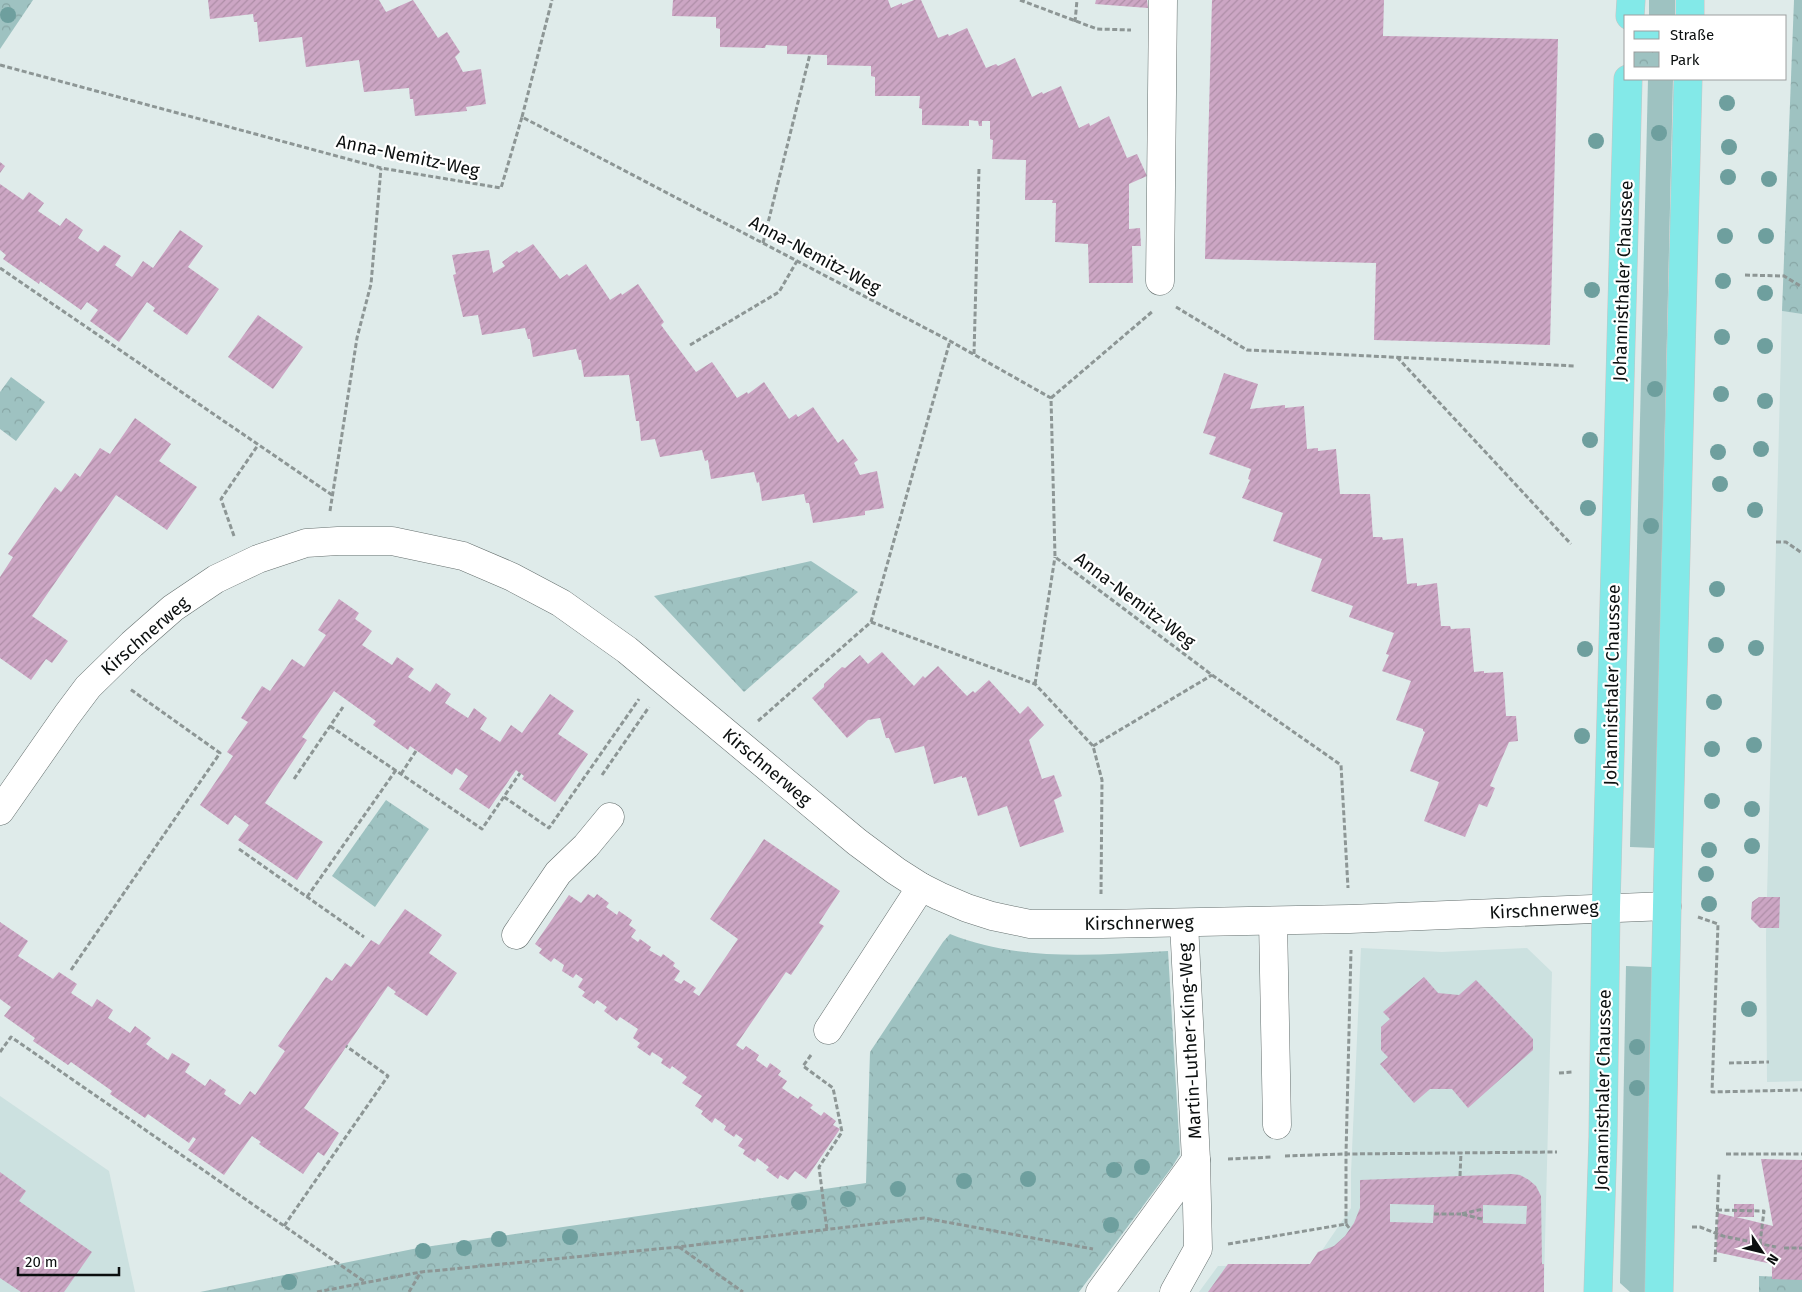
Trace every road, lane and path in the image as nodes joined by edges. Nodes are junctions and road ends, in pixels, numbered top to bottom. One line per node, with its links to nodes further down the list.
1 (552, 0): 15 (path)
2 (1020, 0): 9 (path)
3 (1077, 0): 9 (path)
4 (1163, 0): 10 (street)
5 (1630, 0): 7 (main road)
6 (1690, 0): 8 (main road)
7 (1630, 15)
8 (1690, 15)
9 (1076, 22): 10 (path)
10 (1163, 31): 23 (street)
11 (810, 54): 18 (path)
12 (0, 65): 16 (path, Anna-Nemitz-Weg)
13 (1628, 80): 62 (main road, Johannisthaler Chaussee)
14 (1688, 80): 61 (main road)
15 (522, 117): 16 (path, Anna-Nemitz-Weg); 18 (path, Anna-Nemitz-Weg)
16 (381, 168): 31 (path)
17 (979, 169): 26 (path)
18 (763, 243): 19 (path, Anna-Nemitz-Weg)
19 (797, 261): 24 (path, Anna-Nemitz-Weg); 25 (path)
20 (0, 268): 30 (path)
21 (1745, 275): 22 (path)
22 (1802, 287)
23 (1162, 291): 27 (path); 29 (path)
24 (950, 341): 26 (path, Anna-Nemitz-Weg); 38 (path)
25 (690, 345)
26 (974, 354): 29 (path, Anna-Nemitz-Weg)
27 (1396, 357): 28 (path); 35 (path)
28 (1576, 366)
29 (1051, 398): 37 (path, Anna-Nemitz-Weg)
30 (258, 445): 31 (path); 34 (path)
31 (332, 496): 32 (path)
32 (329, 517)
33 (1776, 542): 36 (path)
34 (236, 543)
35 (1571, 544)
36 (1802, 553)
37 (1055, 558): 39 (path, Anna-Nemitz-Weg); 40 (path)
38 (871, 622): 40 (path); 45 (path)
39 (1212, 675): 47 (path); 59 (path, Anna-Nemitz-Weg)
40 (1035, 684): 47 (path)
41 (124, 685): 70 (path)
42 (641, 695): 54 (path)
43 (651, 704): 52 (path)
44 (343, 707): 46 (path)
45 (754, 724)
46 (330, 726): 49 (path); 53 (path)
47 (1093, 746): 65 (path)
48 (416, 751): 51 (path)
49 (396, 770): 51 (path); 60 (path)
50 (520, 773): 54 (path)
51 (401, 774): 54 (path)
52 (602, 775)
53 (294, 779)
54 (504, 798)
55 (0, 810): 58 (street, Kirschnerweg)
56 (610, 817): 67 (street)
57 (239, 849): 60 (path)
58 (921, 887): 65 (street, Kirschnerweg); 71 (street)
59 (1348, 889)
60 (307, 897): 68 (path)
61 (1667, 906): 62 (street, Kirschnerweg); 114 (main road)
62 (1606, 907): 63 (street, Kirschnerweg); 113 (main road, Johannisthaler Chaussee)
63 (1273, 921): 64 (street, Kirschnerweg); 79 (street)
64 (1184, 922): 65 (street, Kirschnerweg); 85 (street, Martin-Luther-King-Weg)
65 (1102, 924)
66 (1718, 924): 78 (path)
67 (516, 935)
68 (364, 937)
69 (1351, 942): 82 (path)
70 (71, 970)
71 (828, 1030): 97 (path)
72 (346, 1046): 94 (path)
73 (0, 1052): 94 (path)
74 (1769, 1062): 75 (path)
75 (1729, 1063)
76 (1574, 1072): 77 (path)
77 (1559, 1073)
78 (1802, 1090)
79 (1277, 1125)
80 (1461, 1152): 81 (path); 82 (path); 87 (path)
81 (1557, 1152)
82 (1346, 1154): 93 (path)
83 (1726, 1154): 84 (path)
84 (1802, 1154)
85 (1196, 1160): 103 (street, Martin-Luther-King-Weg); 104 (street)
86 (1719, 1174): 89 (path)
87 (1460, 1176)
88 (1483, 1209): 91 (path)
89 (1718, 1210): 98 (path); 105 (path)
90 (1434, 1214): 91 (path)
91 (1461, 1214): 92 (path)
92 (1482, 1220)
93 (1346, 1224): 96 (path); 103 (path)
94 (284, 1226): 107 (path)
95 (1692, 1227): 98 (path)
96 (1350, 1228)
97 (827, 1230): 99 (path); 104 (path)
98 (1760, 1243): 100 (path)
99 (678, 1246): 106 (path); 110 (path)
100 (1776, 1247)
101 (1784, 1248): 102 (path)
102 (1802, 1248)
103 (1198, 1249): 112 (street)
104 (1128, 1253): 111 (street)
105 (1715, 1262)
106 (421, 1272): 107 (path); 109 (path)
107 (366, 1282): 108 (path)
108 (317, 1292)
109 (409, 1292)
110 (743, 1292)
111 (1100, 1292)
112 (1174, 1292)
113 (1598, 1292)
114 (1659, 1292)

